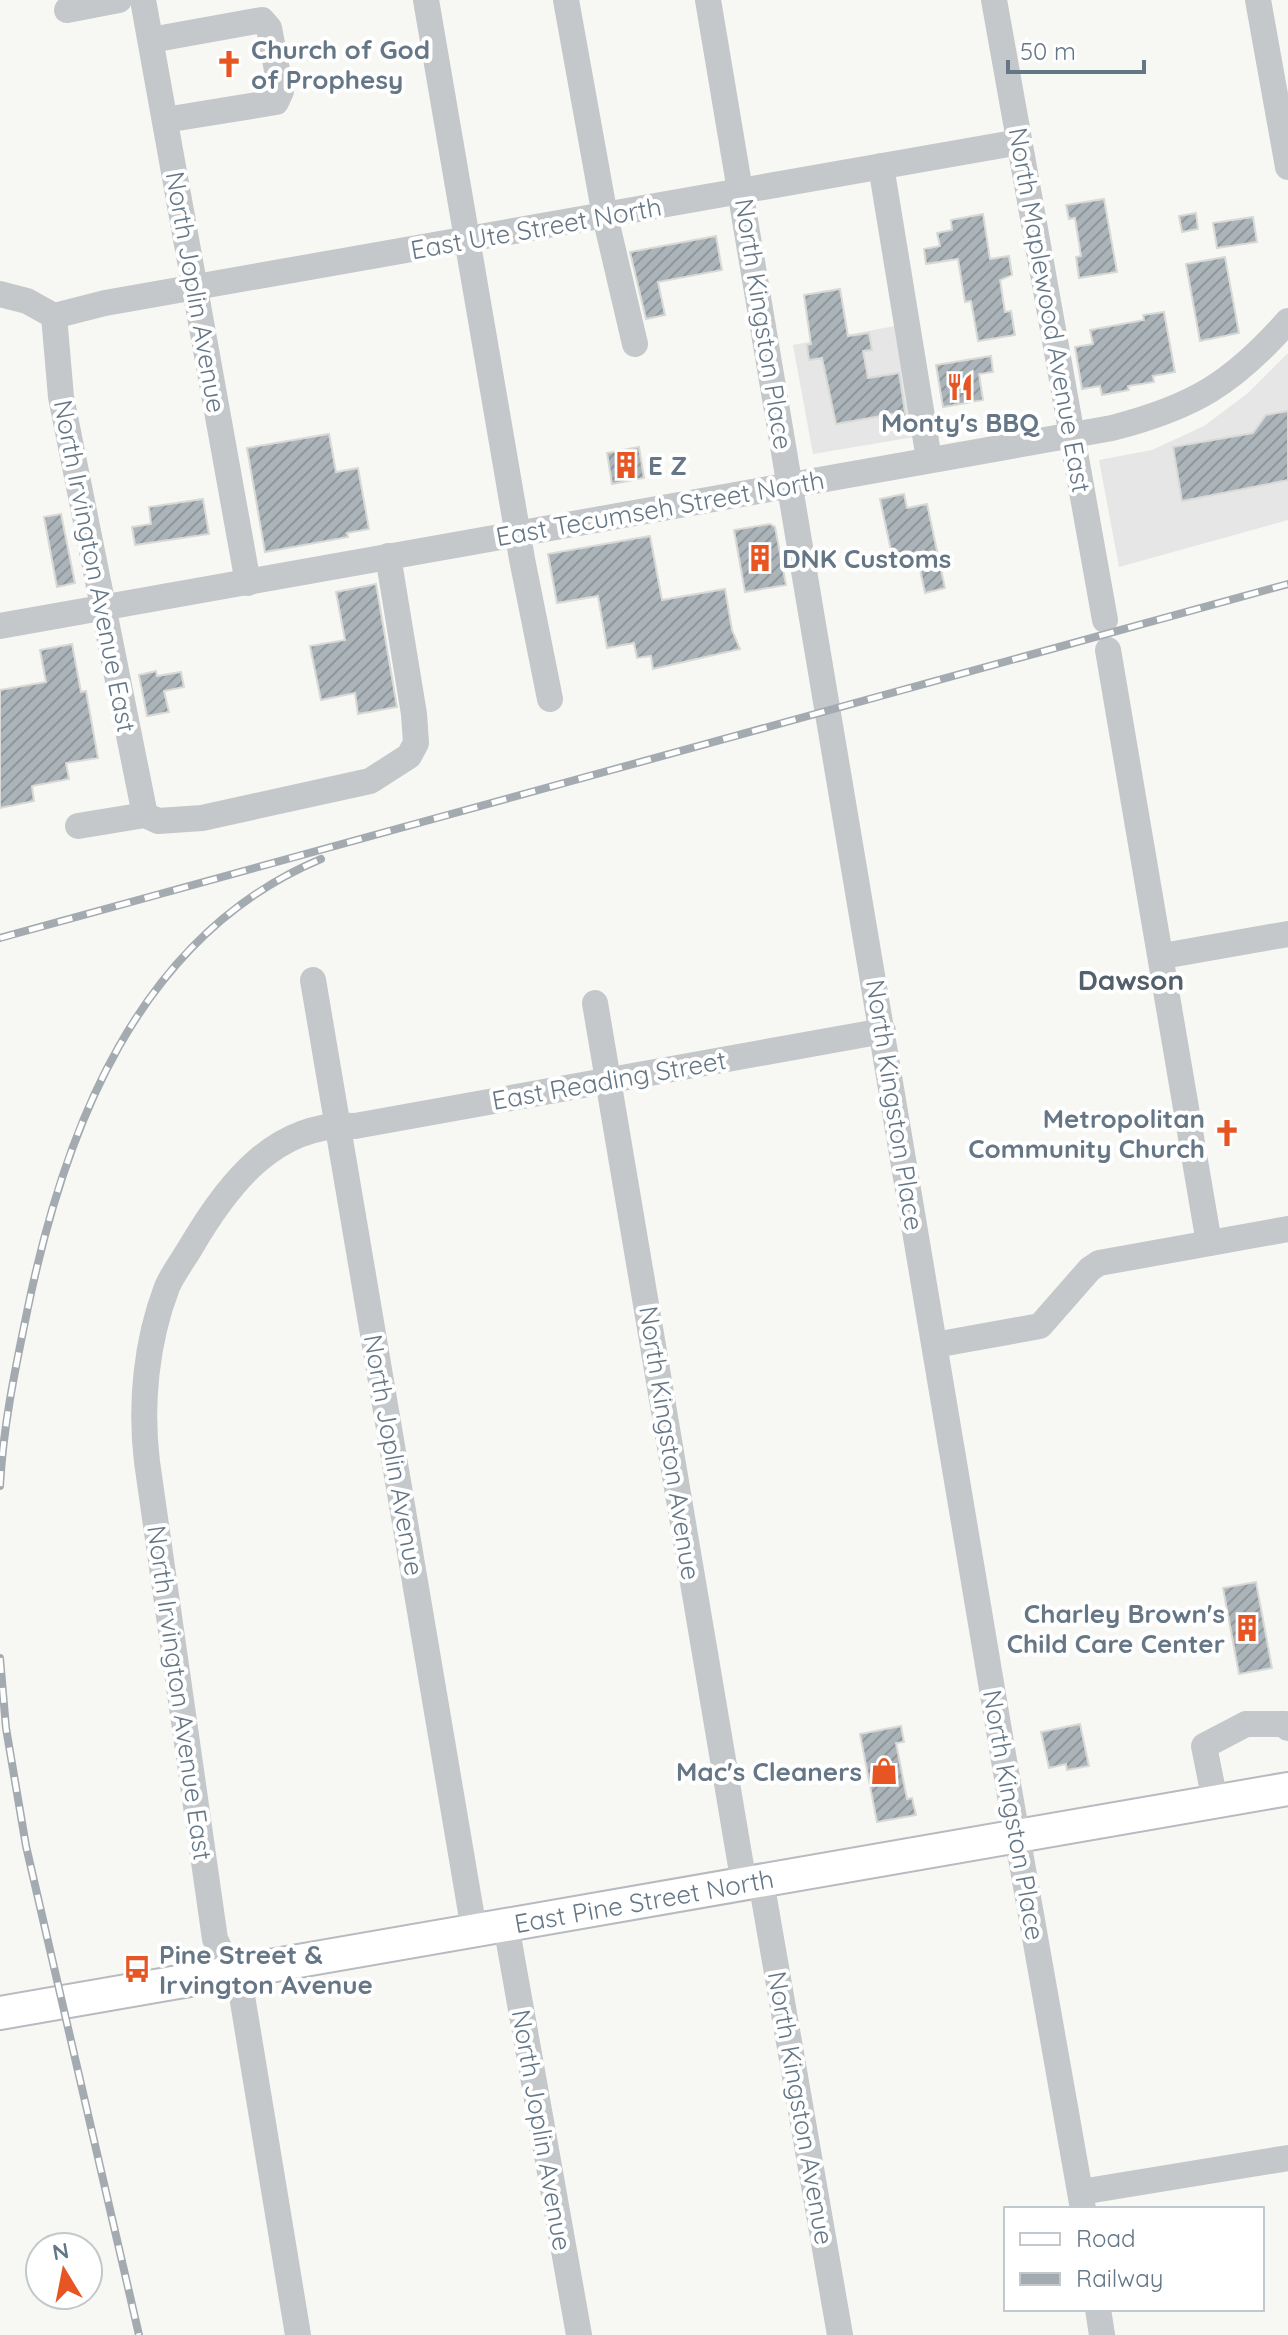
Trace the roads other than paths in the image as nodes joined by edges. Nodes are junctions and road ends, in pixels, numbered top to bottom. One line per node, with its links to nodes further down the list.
1 (119, 0): 8 (street)
2 (143, 0): 9 (street, North Joplin Avenue)
3 (426, 0): 16 (street)
4 (566, 0): 15 (street)
5 (708, 0): 14 (street, North Kingston Place)
6 (994, 0): 11 (street, North Maplewood Avenue East)
7 (1258, 0): 12 (street)
8 (67, 10)
9 (151, 40): 10 (street, North Joplin Avenue); 10 (street)
10 (165, 120): 17 (street, North Joplin Avenue)
11 (1019, 142): 13 (street, East Ute Street North); 22 (street, North Maplewood Avenue East)
12 (1287, 155)
13 (881, 166): 14 (street, East Ute Street North); 23 (street)
14 (742, 192): 15 (street, East Ute Street North); 24 (street, North Kingston Place)
15 (605, 216): 16 (street, East Ute Street North); 21 (street)
16 (468, 239): 17 (street, East Ute Street North); 25 (street)
17 (196, 288): 19 (street, East Ute Street North); 27 (street, North Joplin Avenue)
18 (0, 294): 19 (street)
19 (54, 316): 28 (street, North Irvington Avenue East)
20 (1288, 321): 22 (street, East Tecumseh Street North)
21 (635, 344)
22 (1072, 435): 23 (street, East Tecumseh Street North); 29 (street, North Maplewood Avenue East)
23 (929, 459): 24 (street, East Tecumseh Street North)
24 (791, 484): 25 (street, East Tecumseh Street North); 39 (street, North Kingston Place)
25 (517, 533): 26 (street, East Tecumseh Street North); 32 (street)
26 (388, 556): 27 (street, East Tecumseh Street North); 33 (street)
27 (248, 583): 28 (street, East Tecumseh Street North)
28 (104, 608): 30 (street, East Tecumseh Street North); 33 (street, North Irvington Avenue East)
29 (1105, 620)
30 (0, 626)
31 (1108, 650): 36 (street)
32 (550, 699)
33 (145, 815): 34 (street)
34 (78, 826)
35 (1288, 934): 36 (street)
36 (1163, 956): 43 (street)
37 (313, 980): 41 (street, North Joplin Avenue)
38 (595, 1003): 40 (street, North Kingston Avenue)
39 (883, 1031): 40 (street, East Reading Street); 44 (street, North Kingston Place)
40 (609, 1080): 41 (street, East Reading Street); 49 (street, North Kingston Avenue)
41 (336, 1125): 51 (street, North Joplin Avenue); 52 (street, North Irvington Avenue East)
42 (1288, 1229): 43 (street)
43 (1209, 1243): 44 (street)
44 (935, 1345): 48 (street, North Kingston Place)
45 (1288, 1728): 47 (street)
46 (1288, 1789): 47 (main road, East Pine Street North)
47 (1215, 1801): 48 (main road, East Pine Street North)
48 (1017, 1835): 49 (main road, East Pine Street North); 55 (street, North Kingston Place)
49 (753, 1882): 50 (main road, East Pine Street North); 59 (street, North Kingston Avenue)
50 (506, 1925): 51 (main road, East Pine Street North); 58 (street, North Joplin Avenue)
51 (474, 1930): 52 (main road, East Pine Street North)
52 (230, 1974): 53 (main road, East Pine Street North); 57 (street, North Irvington Avenue East)
53 (0, 2013)
54 (1288, 2158): 55 (street)
55 (1082, 2201)
56 (1098, 2311): 60 (street)
57 (298, 2335)
58 (579, 2335)
59 (840, 2335)
60 (1102, 2335)

